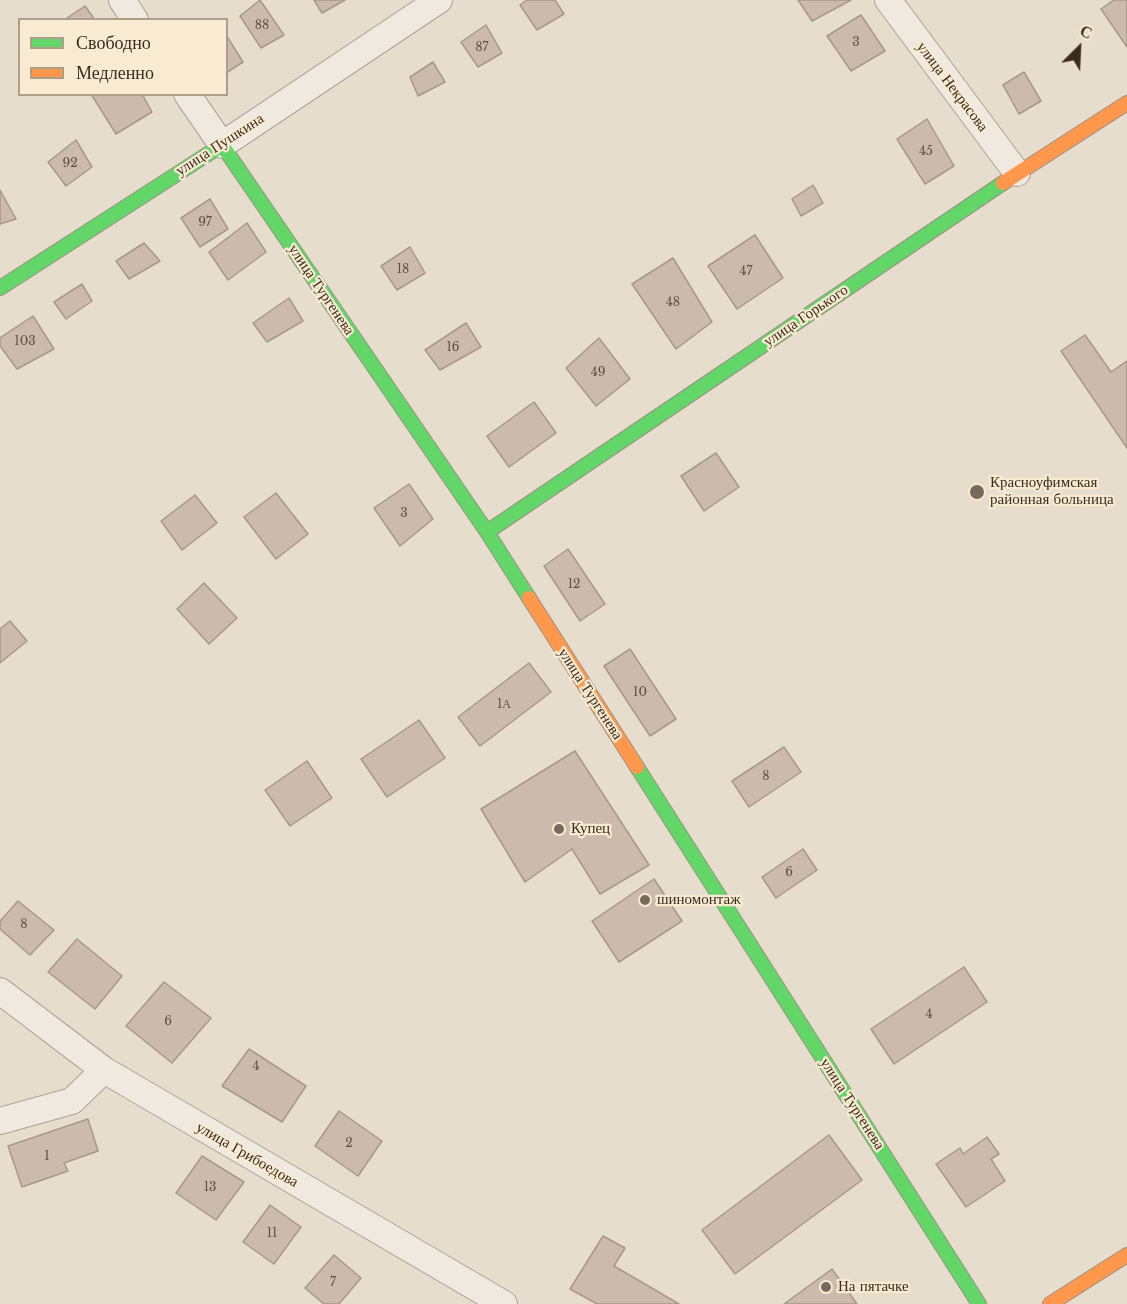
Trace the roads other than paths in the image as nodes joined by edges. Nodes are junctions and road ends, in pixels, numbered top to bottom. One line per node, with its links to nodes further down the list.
1 (122, 0): 4 (street)
2 (439, 0): 7 (street, улица Пушкина)
3 (888, 0): 8 (street, улица Некрасова)
4 (134, 18)
5 (188, 96): 7 (street, улица Тургенева)
6 (1127, 103): 8 (street, улица Горького)
7 (222, 145): 9 (street, улица Пушкина); 10 (street, улица Тургенева)
8 (1017, 173): 10 (street, улица Горького)
9 (0, 288)
10 (487, 532): 16 (street, улица Тургенева)
11 (0, 991): 12 (street, улица Грибоедова)
12 (104, 1070): 13 (street); 15 (street, улица Грибоедова)
13 (0, 1121)
14 (1127, 1255): 17 (street)
15 (504, 1304)
16 (979, 1304)
17 (1050, 1304)

